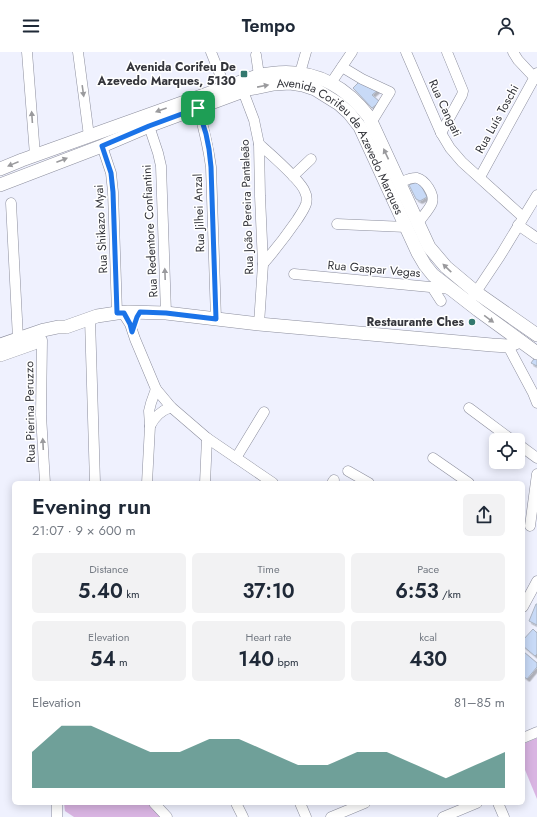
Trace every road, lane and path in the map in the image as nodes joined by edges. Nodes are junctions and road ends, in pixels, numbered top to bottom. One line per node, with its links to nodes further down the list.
1 (27, 52): 24 (street, one-way to 1)
2 (78, 52): 21 (street, one-way to 21)
3 (211, 52): 15 (street)
4 (306, 52): 11 (street)
5 (352, 52): 10 (street)
6 (406, 52): 20 (street, Rua Cangati)
7 (447, 52): 20 (street)
8 (512, 52): 13 (street)
9 (256, 55): 12 (street)
10 (342, 67): 14 (street); 18 (street)
11 (300, 72): 12 (main road, Avenida Corifeu de Azevedo Marques); 14 (main road, Avenida Corifeu de Azevedo Marques)
12 (259, 75): 15 (main road, Avenida Corifeu de Azevedo Marques)
13 (536, 76): 28 (street, Rua Luís Toschi)
14 (331, 83): 18 (main road, Avenida Corifeu de Azevedo Marques)
15 (225, 87): 21 (main road, Avenida Corifeu de Azevedo Marques, one-way to 21)
16 (243, 91): 17 (main road, Avenida Corifeu de Azevedo Marques); 22 (street, Rua João Pereira Pantaleão); 35 (main road, Avenida Corifeu de Azevedo Marques, one-way to 35)
17 (198, 108): 19 (main road, Avenida Corifeu de Azevedo Marques); 48 (street, Rua Jilhei Anzal)
18 (371, 123): 29 (main road, Avenida Corifeu de Azevedo Marques, one-way to 18)
19 (149, 126): 23 (main road, Avenida Corifeu de Azevedo Marques); 46 (street, Rua Redentore Confiantini, one-way to 19)
20 (441, 133): 28 (street, Rua Cangati)
21 (89, 136): 24 (main road, Avenida Corifeu de Azevedo Marques)
22 (259, 144): 27 (street); 37 (street, Rua João Pereira Pantaleão)
23 (102, 146): 30 (main road, Avenida Corifeu de Azevedo Marques, one-way to 23); 45 (street, Rua Shikazo Myai)
24 (35, 155): 26 (main road, Avenida Corifeu de Azevedo Marques, one-way to 26)
25 (311, 159): 27 (street)
26 (0, 169)
27 (293, 176): 37 (street)
28 (480, 177): 33 (street, Rua Cangati)
29 (399, 183): 35 (main road, Avenida Corifeu de Azevedo Marques); 35 (street)
30 (1, 186)
31 (537, 195): 33 (street)
32 (11, 203): 53 (street)
33 (521, 221): 36 (street, Rua Cangati); 41 (street)
34 (338, 224): 35 (street)
35 (412, 225): 40 (main road, Avenida Corifeu de Azevedo Marques); 41 (main road, Avenida Corifeu de Azevedo Marques, one-way to 35)
36 (537, 238)
37 (263, 264): 49 (street, Rua João Pereira Pantaleão)
38 (294, 274): 39 (street, Rua Gaspar Vegas)
39 (432, 287): 40 (street, Rua Gaspar Vegas); 42 (street)
40 (451, 289): 43 (main road, Avenida Corifeu de Azevedo Marques)
41 (476, 293): 43 (street); 52 (main road, Avenida Corifeu de Azevedo Marques)
42 (441, 301)
43 (468, 303): 55 (main road, Avenida Corifeu de Azevedo Marques, one-way to 55)
44 (140, 312): 45 (main road); 46 (main road); 51 (street)
45 (120, 313): 47 (main road); 51 (street)
46 (166, 313): 48 (main road)
47 (90, 319): 50 (main road); 75 (street)
48 (216, 319): 49 (main road)
49 (259, 324): 55 (main road)
50 (66, 327): 53 (main road); 54 (main road)
51 (132, 332): 59 (street)
52 (532, 332): 55 (main road)
53 (18, 339): 56 (main road)
54 (42, 340): 58 (main road); 74 (street, Rua Pierina Peruzzo, one-way to 54)
55 (513, 340): 57 (main road, Avenida Corifeu de Azevedo Marques); 60 (street)
56 (0, 345)
57 (537, 353)
58 (0, 356)
59 (156, 389): 61 (street); 64 (street)
60 (537, 403)
61 (171, 407): 64 (street); 66 (street)
62 (469, 408): 65 (street)
63 (264, 412): 68 (street)
64 (150, 426): 76 (street)
65 (503, 433)
66 (207, 438): 68 (street); 77 (street)
67 (525, 449): 70 (street)
68 (236, 458): 73 (street)
69 (433, 458): 79 (street)
70 (537, 458)
71 (348, 471): 78 (street)
72 (537, 474): 80 (street)
73 (261, 479)
74 (45, 481)
75 (95, 481)
76 (147, 481)
77 (205, 481)
78 (366, 481)
79 (466, 481)
80 (530, 525)
81 (537, 581): 82 (street)
82 (525, 603)
83 (537, 732): 84 (street)
84 (525, 737)
85 (57, 805): 92 (street)
86 (156, 805): 93 (street)
87 (237, 805): 94 (street)
88 (301, 805): 95 (street)
89 (360, 805): 96 (street)
90 (472, 805): 97 (street)
91 (499, 805): 98 (street)
92 (57, 817)
93 (167, 817)
94 (243, 817)
95 (306, 817)
96 (331, 817)
97 (443, 817)
98 (504, 817)

